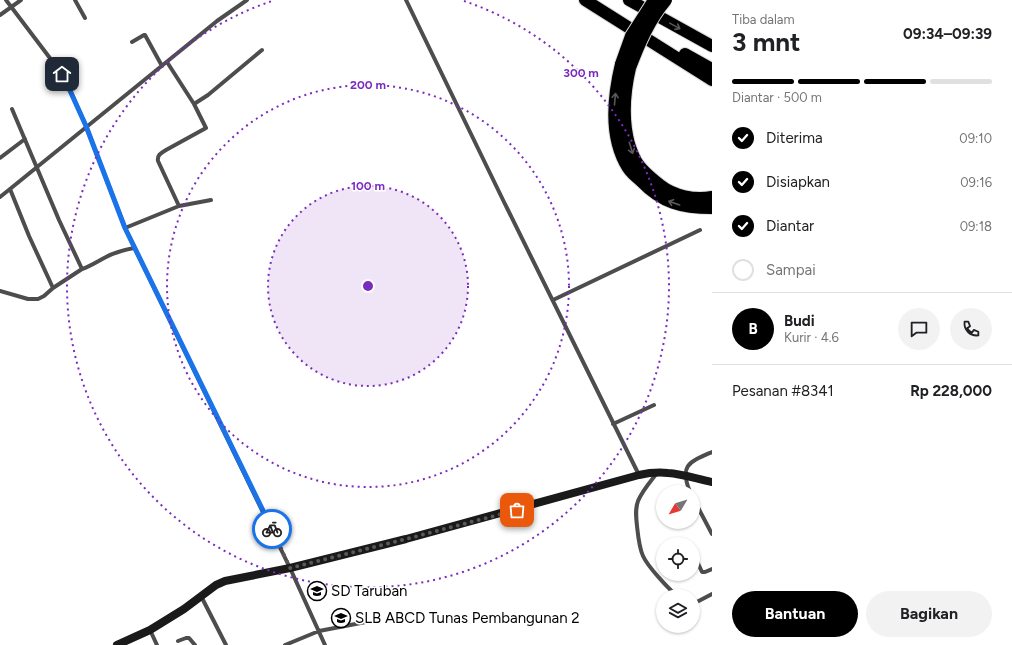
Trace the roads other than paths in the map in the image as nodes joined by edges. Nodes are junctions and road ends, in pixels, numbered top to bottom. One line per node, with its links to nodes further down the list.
1 (6, 0): 10 (street)
2 (20, 0): 10 (street)
3 (74, 0): 12 (street)
4 (246, 0): 16 (street)
5 (406, 0): 39 (street)
6 (586, 0): 19 (highway); 20 (highway)
7 (629, 0): 14 (highway, one-way to 14)
8 (654, 0): 18 (highway, bridge)
9 (666, 0): 18 (highway, bridge)
10 (11, 7): 11 (street); 23 (street)
11 (0, 15)
12 (85, 18)
13 (132, 42): 17 (street)
14 (712, 46)
15 (262, 50): 21 (street)
16 (167, 62): 17 (street); 21 (street)
17 (162, 66): 23 (street)
18 (625, 66): 28 (highway, one-way to 28); 32 (highway, one-way to 18)
19 (712, 69)
20 (712, 80)
21 (194, 104): 31 (street)
22 (12, 109): 24 (street)
23 (86, 126): 26 (street); 33 (street)
24 (25, 139): 25 (street); 26 (street)
25 (0, 158)
26 (37, 168): 27 (street); 36 (street)
27 (10, 189): 29 (street); 37 (street)
28 (712, 197)
29 (0, 198)
30 (211, 200): 31 (street)
31 (179, 206): 33 (street)
32 (712, 208)
33 (125, 228): 35 (street)
34 (700, 230): 39 (street)
35 (134, 248): 36 (street); 50 (street)
36 (82, 269): 37 (street)
37 (53, 288): 38 (street)
38 (0, 291)
39 (553, 300): 41 (street)
40 (654, 405): 41 (street)
41 (614, 424): 44 (street)
42 (712, 452): 45 (street)
43 (657, 472): 44 (main road); 45 (main road); 53 (street)
44 (639, 475): 50 (main road)
45 (684, 476): 46 (main road); 47 (street)
46 (712, 482)
47 (687, 485)
48 (700, 511): 49 (street)
49 (712, 534)
50 (290, 568): 55 (main road); 59 (street)
51 (700, 568): 52 (street)
52 (712, 569)
53 (671, 589)
54 (712, 594): 56 (street)
55 (201, 596): 58 (main road); 64 (street)
56 (700, 600)
57 (366, 622): 59 (street)
58 (150, 630): 61 (main road); 62 (street)
59 (319, 631): 65 (street); 66 (street)
60 (178, 641): 63 (street)
61 (117, 645)
62 (157, 645)
63 (194, 645)
64 (226, 645)
65 (285, 645)
66 (324, 645)

